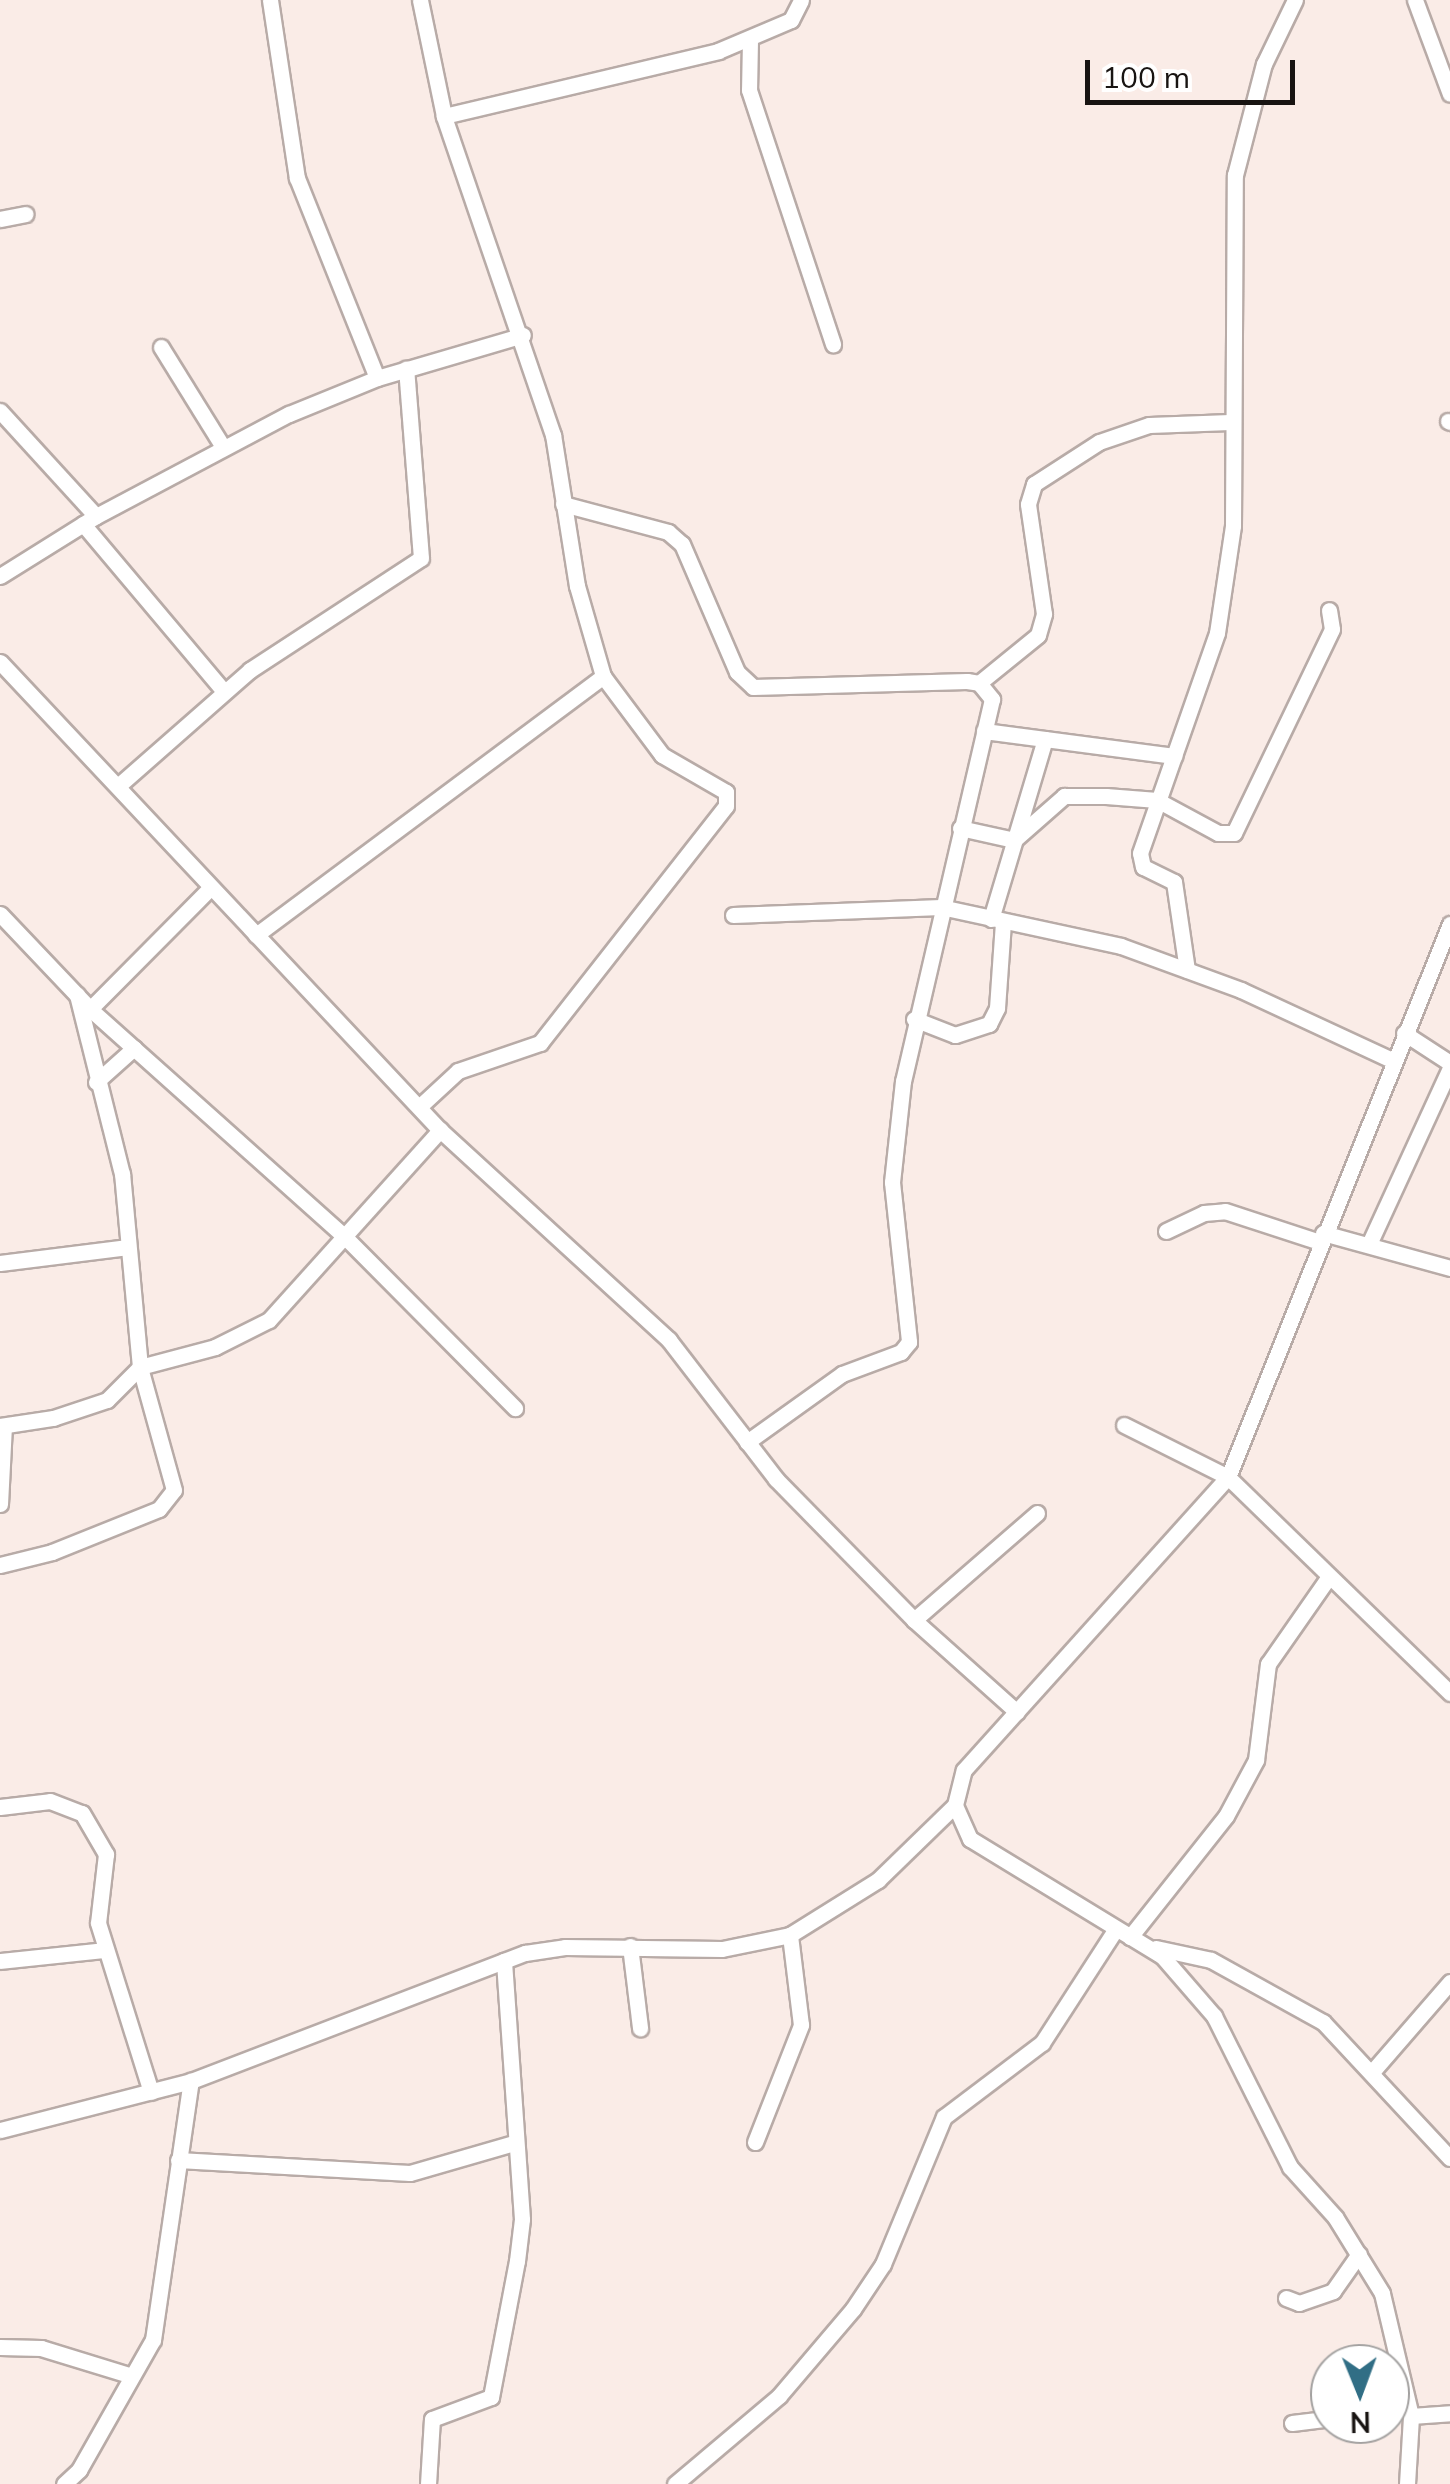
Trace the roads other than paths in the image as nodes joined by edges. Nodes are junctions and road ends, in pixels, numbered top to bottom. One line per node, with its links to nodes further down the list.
1 (270, 0): 15 (street)
2 (420, 0): 8 (street)
3 (801, 0): 6 (street)
4 (1295, 0): 17 (street)
5 (1416, 0): 7 (street)
6 (750, 40): 8 (street); 12 (street)
7 (1450, 94)
8 (444, 116): 11 (street)
9 (26, 214): 10 (street)
10 (0, 219)
11 (523, 335): 14 (street); 19 (street)
12 (833, 344)
13 (161, 347): 18 (street)
14 (406, 369): 15 (street); 26 (street)
15 (377, 378): 18 (street)
16 (0, 411): 20 (street)
17 (1230, 422): 25 (street); 29 (street)
18 (223, 446): 20 (street)
19 (563, 504): 24 (street); 25 (street)
20 (90, 520): 21 (street); 26 (street)
21 (0, 576)
22 (1329, 610): 31 (street)
23 (0, 662): 30 (street)
24 (604, 676): 40 (street); 50 (street)
25 (979, 683): 27 (street)
26 (223, 690): 30 (street)
27 (984, 731): 28 (street); 32 (street)
28 (1045, 739): 29 (street); 33 (street)
29 (1174, 756): 31 (street)
30 (118, 786): 34 (street)
31 (1157, 800): 33 (street); 41 (street)
32 (960, 828): 33 (street); 35 (street)
33 (1014, 840): 38 (street)
34 (209, 889): 40 (street); 43 (street)
35 (940, 907): 37 (street); 38 (street); 44 (street)
36 (0, 914): 42 (street)
37 (733, 915)
38 (997, 920): 41 (street); 44 (street)
39 (1450, 924): 45 (street)
40 (256, 934): 50 (street)
41 (1187, 970): 47 (street)
42 (77, 995): 43 (street); 49 (street)
43 (90, 1009): 46 (street)
44 (914, 1019): 63 (street)
45 (1404, 1034): 47 (street); 48 (street)
46 (134, 1048): 49 (street); 53 (street)
47 (1392, 1060): 54 (street)
48 (1450, 1066): 55 (street)
49 (96, 1082): 56 (street)
50 (419, 1107): 51 (street)
51 (440, 1130): 53 (street); 63 (street)
52 (1166, 1231): 54 (street)
53 (346, 1238): 59 (street); 60 (street)
54 (1321, 1238): 55 (street); 64 (street)
55 (1370, 1242): 58 (street)
56 (128, 1247): 57 (street); 59 (street)
57 (0, 1262)
58 (1450, 1268)
59 (140, 1367): 62 (street); 67 (street)
60 (515, 1408)
61 (1124, 1425): 64 (street)
62 (2, 1426): 65 (street)
63 (746, 1442): 69 (street)
64 (1228, 1477): 68 (street); 71 (street)
65 (0, 1504)
66 (1037, 1513): 69 (street)
67 (0, 1564)
68 (1328, 1578): 70 (street); 75 (street)
69 (914, 1620): 71 (street)
70 (1450, 1692)
71 (1016, 1712): 72 (street)
72 (955, 1805): 74 (street); 75 (street)
73 (0, 1807): 77 (street)
74 (790, 1935): 76 (street); 86 (street)
75 (1130, 1937): 82 (street); 90 (street); 102 (street)
76 (630, 1946): 79 (street); 81 (street)
77 (105, 1950): 78 (street); 84 (street)
78 (0, 1961)
79 (504, 1961): 83 (street); 87 (street)
80 (1450, 1982): 82 (street)
81 (640, 2028)
82 (1372, 2072): 88 (street)
83 (192, 2081): 84 (street); 89 (street)
84 (151, 2092): 85 (street)
85 (0, 2130)
86 (755, 2142)
87 (514, 2143): 89 (street); 101 (street)
88 (1450, 2158)
89 (178, 2160): 94 (street)
90 (1359, 2254): 91 (street); 92 (street)
91 (1286, 2298)
92 (1394, 2344)
93 (0, 2347): 94 (street)
94 (132, 2376): 100 (street)
95 (1410, 2410): 96 (street)
96 (1450, 2413)
97 (1310, 2421): 98 (street)
98 (1292, 2423)
99 (1409, 2444): 103 (street)
100 (64, 2484)
101 (428, 2484)
102 (675, 2484)
103 (1408, 2484)

